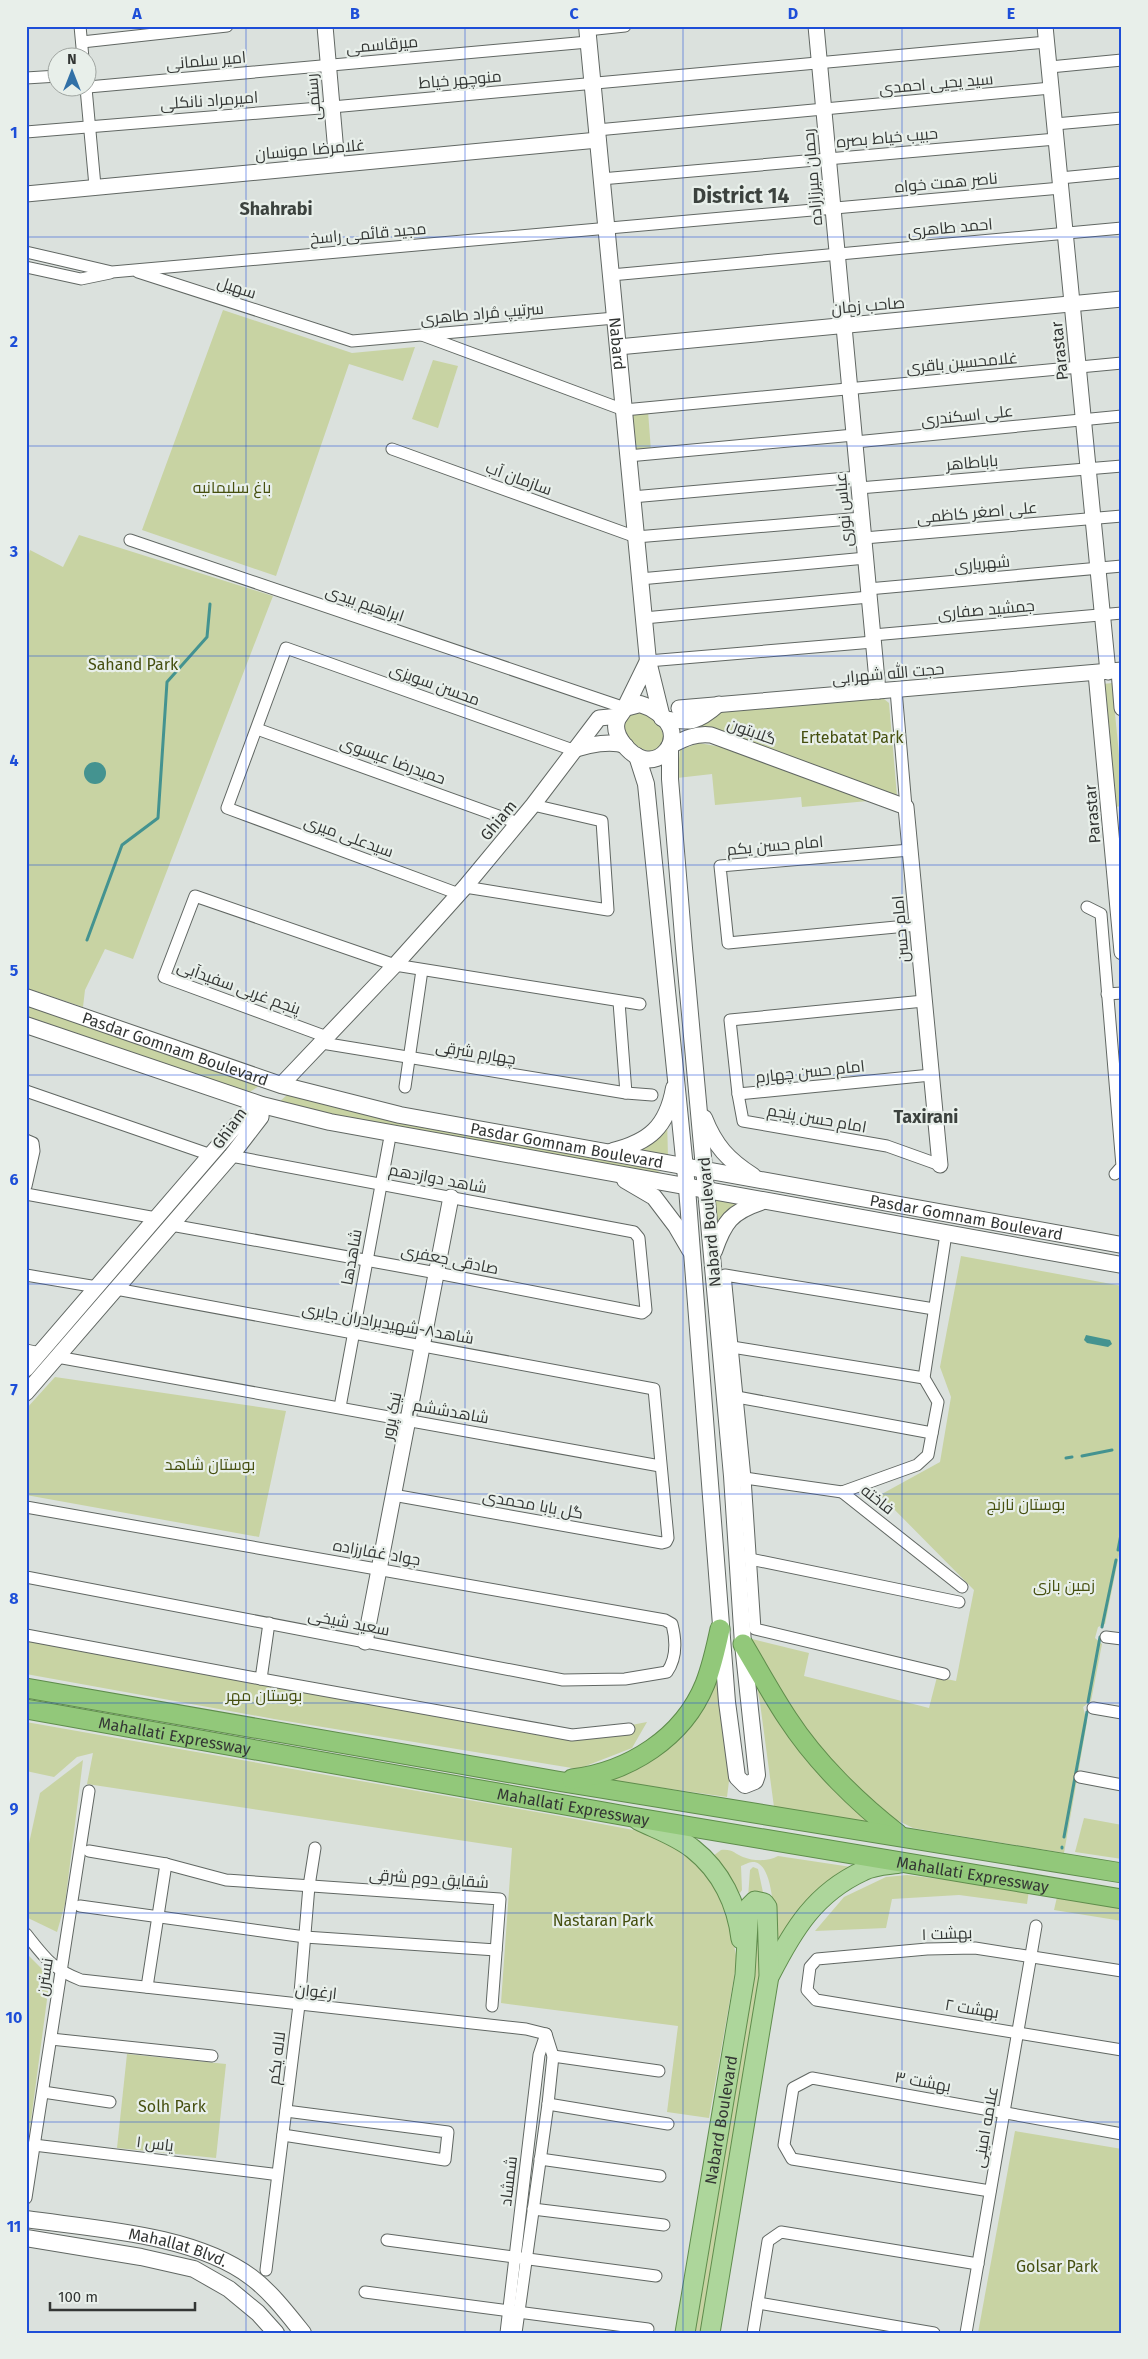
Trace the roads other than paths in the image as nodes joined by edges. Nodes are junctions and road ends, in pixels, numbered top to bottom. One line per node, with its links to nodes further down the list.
1 (80, 26): 8 (street)
2 (227, 26): 8 (street)
3 (325, 26): 13 (street, رستمی)
4 (624, 26): 7 (street, میرقاسمی)
5 (816, 26): 12 (street, رحمان میرزازاده)
6 (1046, 26): 9 (street, Parastar)
7 (587, 33): 13 (street, میرقاسمی); 17 (main road, Nabard)
8 (82, 42): 10 (street)
9 (1047, 42): 12 (street, منوچهر خیاط); 14 (street, Parastar)
10 (82, 48)
11 (1122, 60): 14 (street)
12 (819, 63): 17 (street, منوچهر خیاط); 22 (street, رحمان میرزازاده)
13 (328, 66): 18 (street, امیر سلمانی); 21 (street, رستمی)
14 (1050, 67): 19 (street, Parastar)
15 (48, 77): 16 (street)
16 (26, 78)
17 (592, 84): 21 (street, منوچهر خیاط); 27 (main road, Nabard)
18 (98, 86)
19 (1052, 88): 22 (street, سید یحیی احمدی); 26 (street, Parastar)
20 (88, 98): 24 (street)
21 (332, 107): 24 (street, امیرمراد نانکلی); 29 (street, رستمی)
22 (824, 109): 27 (street, سید یحیی احمدی); 28 (street, رحمان میرزازاده)
23 (1122, 118): 26 (street, حبیب خیاط بصره)
24 (90, 126): 25 (street, امیرمراد نانکلی); 33 (street)
25 (26, 132)
26 (1056, 132): 28 (street, حبیب خیاط بصره); 32 (street, Parastar)
27 (597, 135): 29 (street, غلامرضا مونسان); 31 (main road, Nabard)
28 (828, 159): 31 (street, حبیب خیاط بصره); 35 (street, رحمان میرزازاده)
29 (337, 164): 33 (street, غلامرضا مونسان)
30 (1122, 172): 32 (street, ناصر همت خواه)
31 (602, 179): 36 (main road, Nabard)
32 (1061, 183): 35 (street, ناصر همت خواه); 38 (street, Parastar)
33 (95, 186): 34 (street, غلامرضا مونسان)
34 (26, 194)
35 (833, 208): 36 (street, ناصر همت خواه); 40 (street, رحمان میرزازاده)
36 (606, 228): 42 (street, مجید قائمی راسخ); 44 (main road, Nabard)
37 (1122, 228): 38 (street, احمد طاهری)
38 (1066, 233): 40 (street, احمد طاهری); 46 (street, Parastar)
39 (26, 252): 43 (street, سهیل)
40 (837, 254): 44 (street, احمد طاهری); 48 (street, رحمان میرزازاده)
41 (26, 267): 43 (street, سهیل)
42 (132, 270): 43 (street, سهیل); 50 (street, سهیل)
43 (112, 272)
44 (611, 275): 47 (main road, Nabard)
45 (1122, 299): 46 (street, صاحب زمان)
46 (1072, 303): 48 (street, صاحب زمان); 53 (street, Parastar)
47 (615, 318): 49 (street, سرتیپ مُراد طاهری); 51 (main road, Nabard)
48 (844, 325): 51 (street, صاحب زمان); 54 (street, عباس نوری)
49 (422, 335): 50 (street, سرتیپ مُراد طاهری); 55 (street)
50 (352, 341)
51 (618, 347): 55 (main road, Nabard)
52 (1122, 363): 53 (street, غلامحسین باقری)
53 (1078, 367): 54 (street, غلامحسین باقری); 57 (street, Parastar)
54 (850, 389): 55 (street, غلامحسین باقری); 58 (street, عباس نوری)
55 (624, 410): 60 (main road, Nabard)
56 (1122, 416): 57 (street, علی اسکندری)
57 (1083, 420): 58 (street, علی اسکندری); 62 (street, Parastar)
58 (854, 438): 60 (street, علی اسکندری); 63 (street, عباس نوری)
59 (392, 449): 68 (street, سازمان آب)
60 (628, 456): 64 (main road, Nabard)
61 (1122, 466): 62 (street, باباطاهر)
62 (1088, 469): 63 (street, باباطاهر); 67 (street, Parastar)
63 (858, 482): 64 (street, باباطاهر); 66 (street, عباس نوری)
64 (632, 497): 68 (main road, Nabard)
65 (1122, 516): 67 (street, علی اصغر کاظمی)
66 (862, 518): 68 (street); 69 (street, عباس نوری)
67 (1093, 518): 69 (street, علی اصغر کاظمی); 73 (street, Parastar)
68 (636, 537): 74 (main road, Nabard)
69 (864, 538): 71 (street, عباس نوری)
70 (130, 540): 87 (street, ابراهیم بیدی)
71 (866, 558): 74 (street); 75 (street, عباس نوری)
72 (1122, 566): 73 (street, شهریاری)
73 (1098, 568): 75 (street, شهریاری); 77 (street, Parastar)
74 (640, 579): 78 (main road, Nabard)
75 (869, 593): 78 (street, شهریاری); 79 (street, عباس نوری)
76 (1122, 614): 77 (street, جمشید صفاری)
77 (1102, 615): 79 (street, جمشید صفاری); 81 (street, Parastar)
78 (644, 618): 80 (main road, Nabard)
79 (873, 638): 80 (street, جمشید صفاری); 83 (street, عباس نوری)
80 (648, 661): 87 (main road); 88 (main road, Nabard)
81 (1111, 671): 82 (street, حجت الله شهرابی); 86 (street, Parastar); 95 (street, Parastar)
82 (896, 690): 83 (street, حجت الله شهرابی); 94 (street, امام حسن)
83 (878, 691): 84 (street, حجت الله شهرابی)
84 (719, 704): 85 (street, حجت الله شهرابی); 88 (street)
85 (679, 708)
86 (1122, 708)
87 (622, 712): 88 (main road); 91 (street, Ghiam); 92 (main road)
88 (662, 718): 90 (main road)
89 (256, 729): 91 (street, محسن سویزی); 96 (street, حمیدرضا عیسوی); 98 (street, سیدعلی میری)
90 (670, 746): 92 (main road); 94 (street, گلابتون); 121 (main road, Nabard Boulevard)
91 (573, 750): 92 (street); 93 (street, Ghiam)
92 (632, 751): 114 (main road, Nabard Boulevard)
93 (533, 805): 96 (street, Ghiam); 98 (street, سیدعلی میری)
94 (906, 807): 97 (street, امام حسن)
95 (1115, 813): 101 (street, Parastar)
96 (518, 823): 98 (street, Ghiam)
97 (910, 850): 100 (street, امام حسن); 100 (street, امام حسن یکم)
98 (462, 891): 102 (street, Ghiam)
99 (1087, 907): 105 (street)
100 (917, 925): 107 (street, امام حسن)
101 (1122, 952)
102 (395, 965): 103 (street); 111 (street, Ghiam); 111 (street, پنجم غربی سفیدآبی)
103 (422, 970): 108 (street); 112 (street)
104 (1122, 993): 105 (street)
105 (1107, 994): 131 (street)
106 (26, 997): 115 (main road, Pasdar Gomnam Boulevard)
107 (924, 1001): 113 (street, امام حسن); 119 (street, امام حسن چهارم)
108 (619, 1002): 109 (street); 118 (street)
109 (640, 1004)
110 (26, 1025): 122 (main road, Pasdar Gomnam Boulevard)
111 (325, 1040): 112 (street, چهارم شرقی); 115 (street, Ghiam)
112 (409, 1058): 116 (street); 118 (street, چهارم شرقی)
113 (931, 1074): 119 (street, امام حسن چهارم); 128 (street, امام حسن)
114 (676, 1076): 125 (main road); 129 (main road, Nabard Boulevard)
115 (281, 1085): 125 (main road, Pasdar Gomnam Boulevard)
116 (404, 1087)
117 (26, 1091): 126 (street)
118 (626, 1093): 120 (street, چهارم شرقی)
119 (738, 1094): 128 (street, امام حسن پنجم)
120 (652, 1095)
121 (698, 1101): 130 (main road, Nabard Boulevard); 133 (main road)
122 (262, 1105): 126 (street, Ghiam); 127 (street, Ghiam); 132 (main road, Pasdar Gomnam Boulevard)
123 (26, 1140): 135 (street)
124 (389, 1142): 134 (street, شاهدها)
125 (607, 1153): 129 (main road, Pasdar Gomnam Boulevard)
126 (211, 1155): 141 (street, Ghiam)
127 (231, 1156): 134 (street, شاهد دوازدهم); 142 (street, Ghiam)
128 (940, 1165)
129 (685, 1167): 130 (main road, Pasdar Gomnam Boulevard); 136 (main road, Nabard Boulevard)
130 (704, 1170): 133 (main road, Pasdar Gomnam Boulevard); 137 (main road, Nabard Boulevard)
131 (1115, 1174)
132 (617, 1175): 136 (main road, Pasdar Gomnam Boulevard); 148 (main road)
133 (759, 1180): 146 (main road, Pasdar Gomnam Boulevard)
134 (381, 1184): 139 (street, شاهد دوازدهم); 150 (street, شاهدها)
135 (26, 1186)
136 (687, 1188): 137 (main road, Pasdar Gomnam Boulevard); 148 (main road, Nabard Boulevard)
137 (706, 1191): 140 (main road, Pasdar Gomnam Boulevard); 149 (main road, Nabard Boulevard)
138 (26, 1194): 141 (street)
139 (451, 1197): 144 (street, شاهد دوازدهم); 152 (street, نیک پرور)
140 (764, 1202): 143 (main road, Pasdar Gomnam Boulevard); 149 (main road)
141 (156, 1218): 154 (street, Ghiam)
142 (171, 1225): 150 (street, صادقی جعفری); 155 (street, Ghiam)
143 (946, 1234): 151 (main road, Pasdar Gomnam Boulevard); 156 (street)
144 (638, 1235): 152 (street, صادقی جعفری)
145 (1122, 1236): 146 (main road)
146 (1105, 1242): 147 (main road, Pasdar Gomnam Boulevard)
147 (1122, 1245)
148 (692, 1255): 182 (main road, Nabard Boulevard)
149 (712, 1255): 187 (main road, Nabard Boulevard)
150 (367, 1260): 152 (street, صادقی جعفری); 157 (street, شاهدها)
151 (1122, 1265)
152 (437, 1273): 159 (street, نیک پرور)
153 (26, 1275): 154 (street)
154 (97, 1287): 161 (street, Ghiam)
155 (116, 1289): 157 (street, شاهد۸-شهیدبرادران جابری); 158 (street, Ghiam)
156 (934, 1310): 160 (street); 165 (street)
157 (354, 1333): 159 (street, شاهد۸-شهیدبرادران جابری); 168 (street, شاهدها)
158 (72, 1340): 162 (street, Ghiam); 163 (street, شاهدششم)
159 (422, 1346): 169 (street, نیک پرور); 171 (street, شاهد۸-شهیدبرادران جابری)
160 (732, 1347): 165 (street); 167 (street)
161 (33, 1352): 162 (street); 164 (street, Ghiam)
162 (57, 1357): 163 (street, شاهدششم); 166 (street, Ghiam)
163 (118, 1368): 168 (street, شاهدششم)
164 (26, 1369)
165 (924, 1378): 170 (street, فاخته)
166 (26, 1393)
167 (737, 1397): 170 (street); 172 (street)
168 (340, 1408): 169 (street, شاهدششم)
169 (408, 1420): 171 (street, شاهدششم); 174 (street, نیک پرور)
170 (932, 1433): 173 (street, فاخته)
171 (660, 1466): 174 (street, گل بابا محمدی)
172 (745, 1478): 173 (street); 176 (street)
173 (842, 1492): 179 (street, فاخته)
174 (393, 1495): 177 (street, نیک پرور)
175 (26, 1507): 177 (street, جواد غفارزاده)
176 (750, 1559): 180 (street); 189 (street)
177 (379, 1569): 186 (street, نیک پرور); 188 (street, جواد غفارزاده)
178 (26, 1577): 181 (street, سعید شیخی)
179 (962, 1587)
180 (958, 1602)
181 (269, 1624): 186 (street, سعید شیخی); 190 (street)
182 (720, 1629): 193 (main road, Nabard Boulevard); 203 (highway)
183 (26, 1635): 190 (street)
184 (1106, 1637): 185 (street)
185 (1122, 1639)
186 (365, 1642): 188 (street, سعید شیخی)
187 (743, 1644): 192 (main road, Nabard Boulevard); 207 (highway)
188 (667, 1672)
189 (944, 1674)
190 (261, 1679): 200 (street)
191 (26, 1688): 194 (highway, Mahallati Expressway)
192 (749, 1699): 193 (main road); 193 (main road, Nabard Boulevard)
193 (727, 1702)
194 (111, 1703): 198 (highway, Mahallati Expressway); 199 (highway)
195 (1093, 1708): 197 (street)
196 (26, 1709): 199 (highway, Mahallati Expressway)
197 (1122, 1713)
198 (179, 1715): 201 (highway); 203 (highway, Mahallati Expressway)
199 (105, 1723): 201 (highway, Mahallati Expressway)
200 (629, 1729)
201 (175, 1735): 206 (highway, Mahallati Expressway)
202 (1080, 1777): 204 (street)
203 (558, 1781): 207 (highway, Mahallati Expressway)
204 (1122, 1785)
205 (89, 1791): 225 (street, نسترن)
206 (632, 1817): 210 (highway, Mahallati Expressway); 226 (main road)
207 (901, 1836): 212 (highway, Mahallati Expressway)
208 (315, 1848): 214 (street, لاله یکم)
209 (88, 1851): 211 (street)
210 (901, 1863): 215 (highway, Mahallati Expressway); 227 (main road)
211 (166, 1864): 214 (street); 218 (street)
212 (1102, 1870): 213 (highway, Mahallati Expressway); 215 (highway)
213 (1122, 1873)
214 (309, 1886): 221 (street, لاله یکم); 222 (street, شقایق دوم شرقی)
215 (1099, 1896): 216 (highway, Mahallati Expressway)
216 (1122, 1899)
217 (80, 1906): 218 (street)
218 (158, 1916): 221 (street); 228 (street)
219 (1036, 1926): 223 (street, علامه امینی)
220 (26, 1934): 225 (street)
221 (306, 1937): 222 (street); 230 (street, لاله یکم)
222 (496, 1950): 231 (street, شقایق دوم شرقی)
223 (1031, 1955): 224 (street, بهشت ۱); 229 (street, بهشت ۱); 232 (street, علامه امینی)
224 (1122, 1971)
225 (61, 1973): 228 (street, ارغوان); 234 (street, نسترن)
226 (745, 1975): 227 (main road, Nabard Boulevard); 270 (main road, Nabard Boulevard)
227 (769, 1976): 271 (main road, Nabard Boulevard)
228 (147, 1987): 230 (street, ارغوان)
229 (816, 2000): 232 (street, بهشت ۲)
230 (299, 2006): 233 (street, ارغوان); 242 (street, لاله یکم)
231 (492, 2006)
232 (1018, 2032): 235 (street, بهشت ۲); 243 (street, علامه امینی)
233 (546, 2034): 237 (street); 258 (street, شمشاد)
234 (51, 2039): 236 (street); 239 (street, نسترن)
235 (1122, 2050)
236 (212, 2056)
237 (552, 2056): 238 (street); 241 (street, شمشاد)
238 (658, 2071)
239 (43, 2092): 240 (street); 247 (street, نسترن)
240 (110, 2102)
241 (548, 2104): 244 (street); 248 (street, شمشاد)
242 (286, 2111): 246 (street, لاله یکم); 246 (street)
243 (1004, 2112): 245 (street, بهشت ۳); 251 (street, علامه امینی); 251 (street, بهشت ۳)
244 (668, 2124)
245 (1122, 2134)
246 (284, 2135): 260 (street, لاله یکم)
247 (34, 2145): 249 (street, یاس ۱); 252 (street, نسترن)
248 (540, 2159): 250 (street); 253 (street, شمشاد)
249 (272, 2174)
250 (660, 2176)
251 (990, 2191): 259 (street, علامه امینی)
252 (26, 2198)
253 (533, 2209): 255 (street); 258 (street, شمشاد)
254 (26, 2219): 267 (main road, Mahallat Blvd.)
255 (664, 2224)
256 (26, 2238): 266 (main road, Mahallat Blvd.)
257 (387, 2240): 258 (street)
258 (521, 2259): 261 (street); 264 (street, شمشاد)
259 (978, 2264): 263 (street); 274 (street, علامه امینی)
260 (266, 2270)
261 (656, 2276)
262 (365, 2292): 264 (street)
263 (758, 2303): 272 (street); 273 (street)
264 (514, 2310): 265 (street); 268 (street, شمشاد); 269 (street, شمشاد)
265 (648, 2329)
266 (276, 2333)
267 (303, 2333)
268 (506, 2333)
269 (516, 2333)
270 (685, 2333)
271 (710, 2333)
272 (753, 2333)
273 (934, 2333)
274 (966, 2333)

